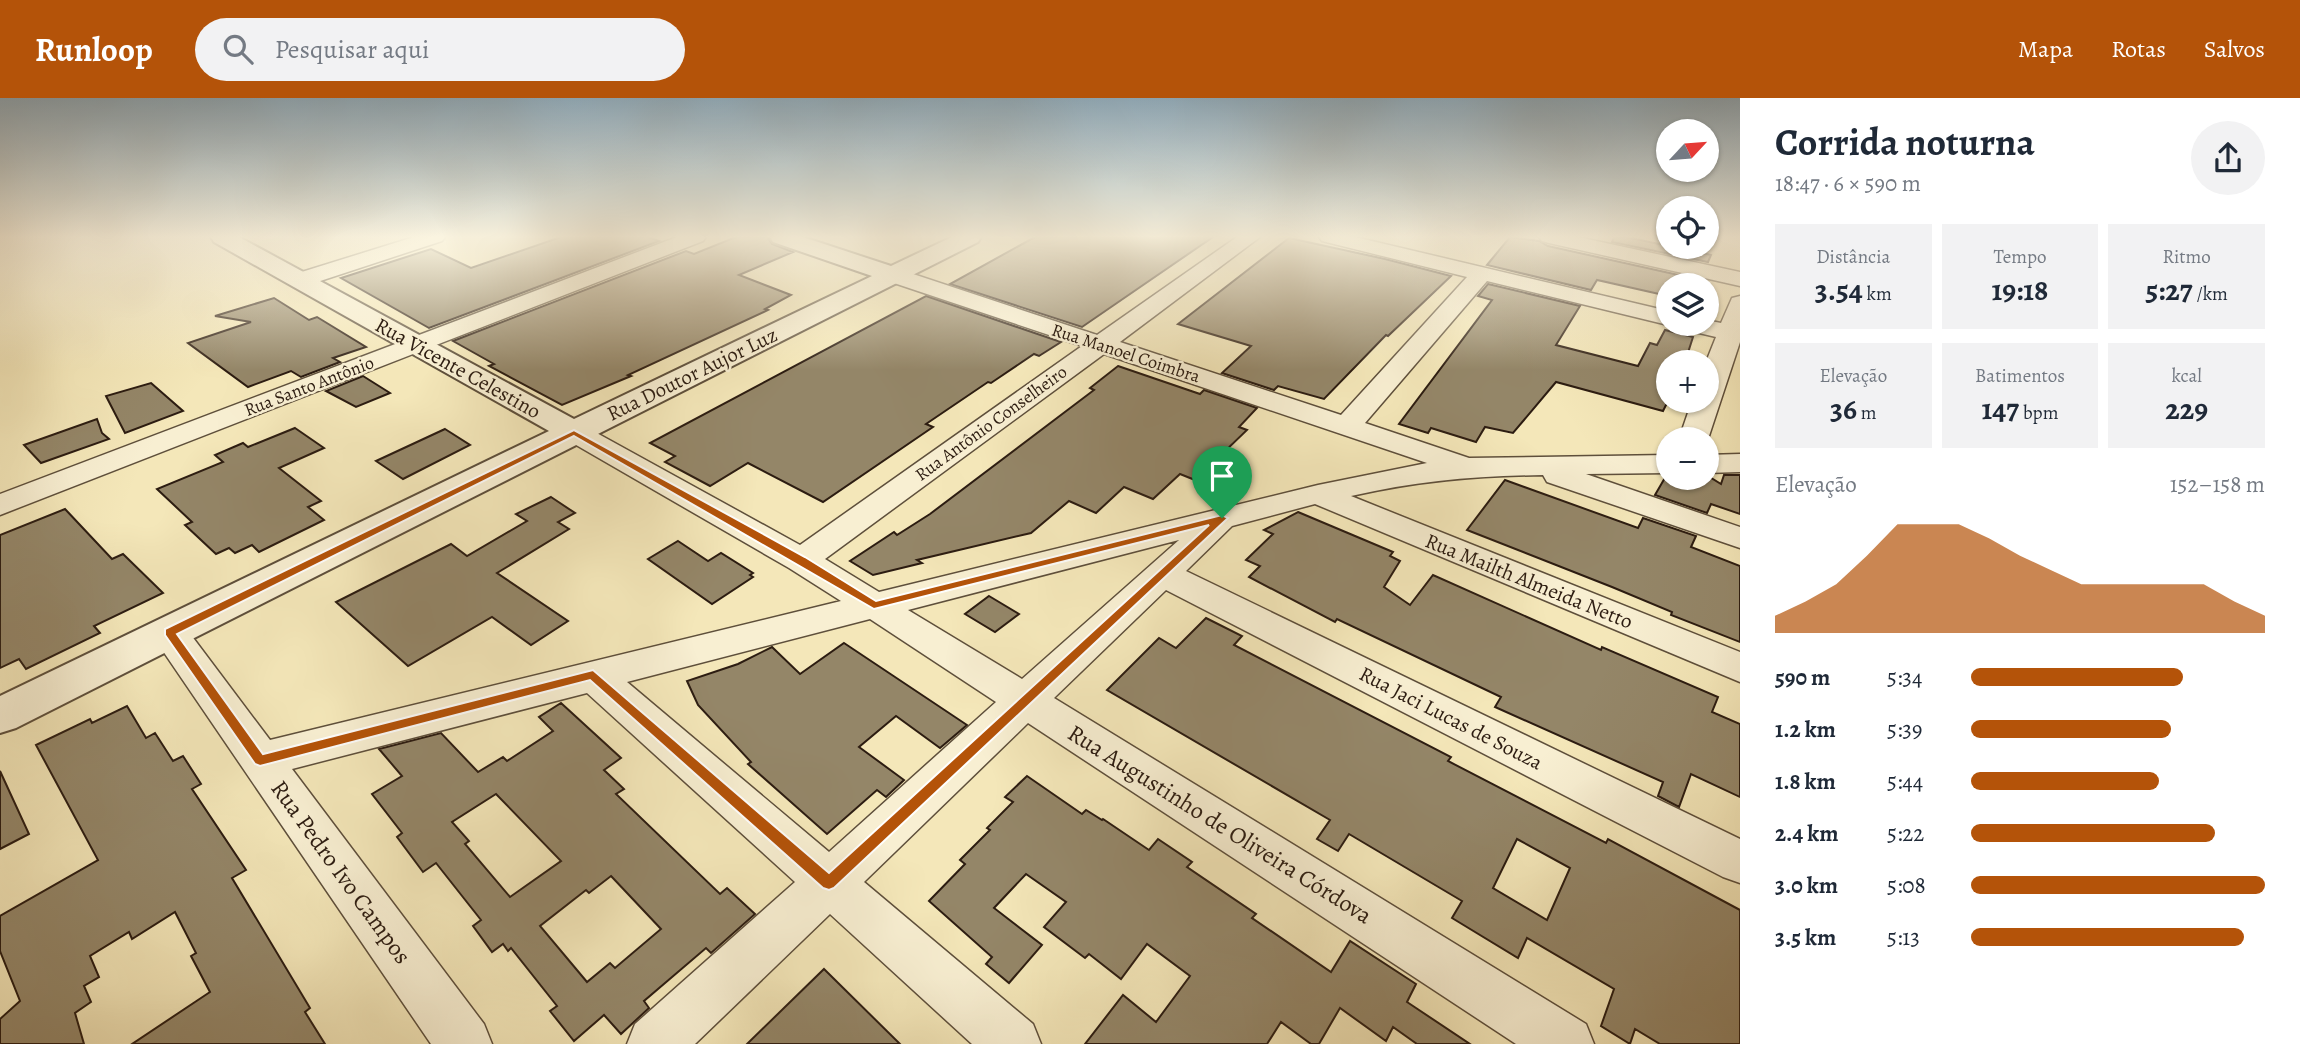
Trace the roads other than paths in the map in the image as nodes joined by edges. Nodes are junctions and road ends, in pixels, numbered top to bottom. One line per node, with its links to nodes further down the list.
1 (302, 281): 12 (street, Rua Vicente Celestino)
2 (582, 281): 12 (street, Rua Santo Antônio)
3 (881, 281): 15 (street, Rua Doutor Aujor Luz)
4 (912, 281): 11 (street, Rua Manoel Coimbra)
5 (1189, 281): 11 (street, Rua Antônio Conselheiro)
6 (1476, 281): 14 (street)
7 (1512, 281): 9 (street)
8 (1740, 303): 10 (street)
9 (1656, 315)
10 (1735, 334): 13 (street)
11 (1101, 344): 14 (street, Rua Manoel Coimbra); 25 (street, Rua Antônio Conselheiro)
12 (416, 345): 15 (street, Rua Vicente Celestino); 22 (street, Rua Santo Antônio)
13 (1719, 370)
14 (1347, 426): 19 (street, Rua Manoel Coimbra)
15 (574, 432): 25 (street, Rua Vicente Celestino); 28 (street, Rua Doutor Aujor Luz)
16 (1740, 463): 18 (street)
17 (1656, 464): 20 (street)
18 (1719, 464)
19 (1471, 467): 20 (street); 21 (street)
20 (1536, 467): 24 (street)
21 (1318, 494): 23 (street); 29 (street, Rua Mailth Almeida Netto)
22 (0, 505)
23 (1222, 518): 26 (street); 27 (street)
24 (1740, 538)
25 (801, 560): 27 (street, Rua Vicente Celestino)
26 (1163, 573): 31 (street); 34 (street, Rua Jaci Lucas de Souza)
27 (874, 605): 30 (street); 31 (street, Rua Augustinho de Oliveira Córdova)
28 (169, 632): 32 (street, Rua Doutor Aujor Luz); 33 (street, Rua Pedro Ivo Campos)
29 (1740, 668)
30 (593, 675): 33 (street); 35 (street)
31 (1026, 701): 35 (street); 39 (street, Rua Augustinho de Oliveira Córdova)
32 (0, 716)
33 (260, 760): 36 (street, Rua Pedro Ivo Campos)
34 (1740, 862)
35 (829, 883): 37 (street); 38 (street)
36 (464, 1044)
37 (655, 1044)
38 (1013, 1044)
39 (1566, 1044)

